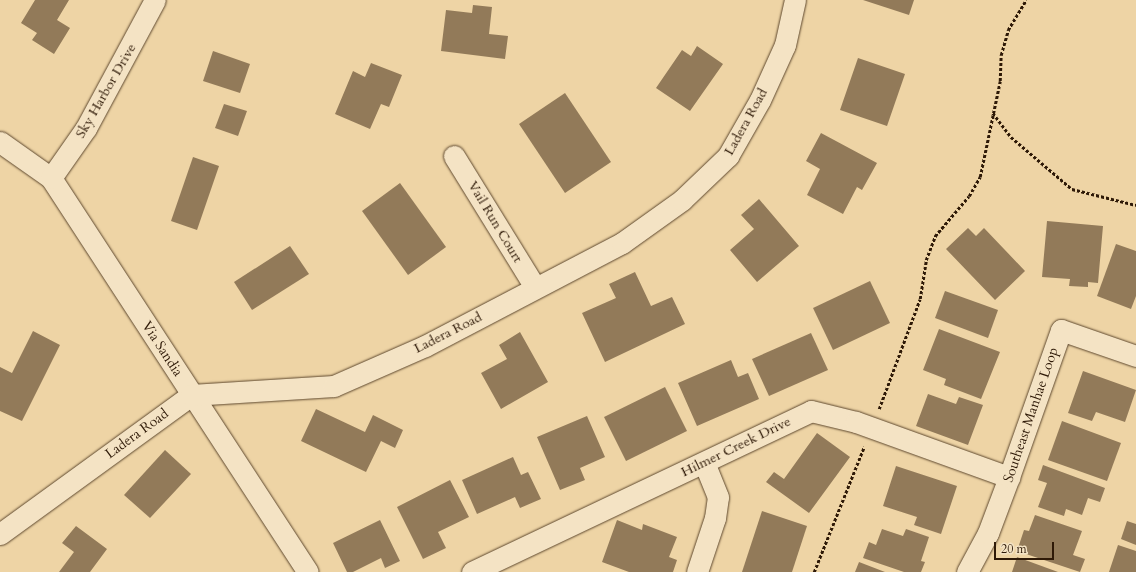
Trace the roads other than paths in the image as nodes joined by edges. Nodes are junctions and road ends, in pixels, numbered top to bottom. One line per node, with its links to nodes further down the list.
1 (155, 0): 5 (street, Sky Harbor Drive)
2 (796, 0): 6 (street, Ladera Road)
3 (0, 142): 5 (street, Via Sandia)
4 (454, 156): 6 (street, Vail Run Court)
5 (51, 178): 8 (street, Via Sandia)
6 (535, 288): 8 (street, Ladera Road)
7 (1136, 356): 10 (street, Southeast Manhae Loop)
8 (191, 395): 11 (street, Ladera Road); 12 (street, Via Sandia)
9 (704, 463): 10 (street, Hilmer Creek Drive); 13 (street, Hilmer Creek Drive); 14 (street)
10 (1009, 477): 15 (street, Southeast Manhae Loop)
11 (1, 532)
12 (308, 572)
13 (472, 572)
14 (697, 572)
15 (968, 572)

